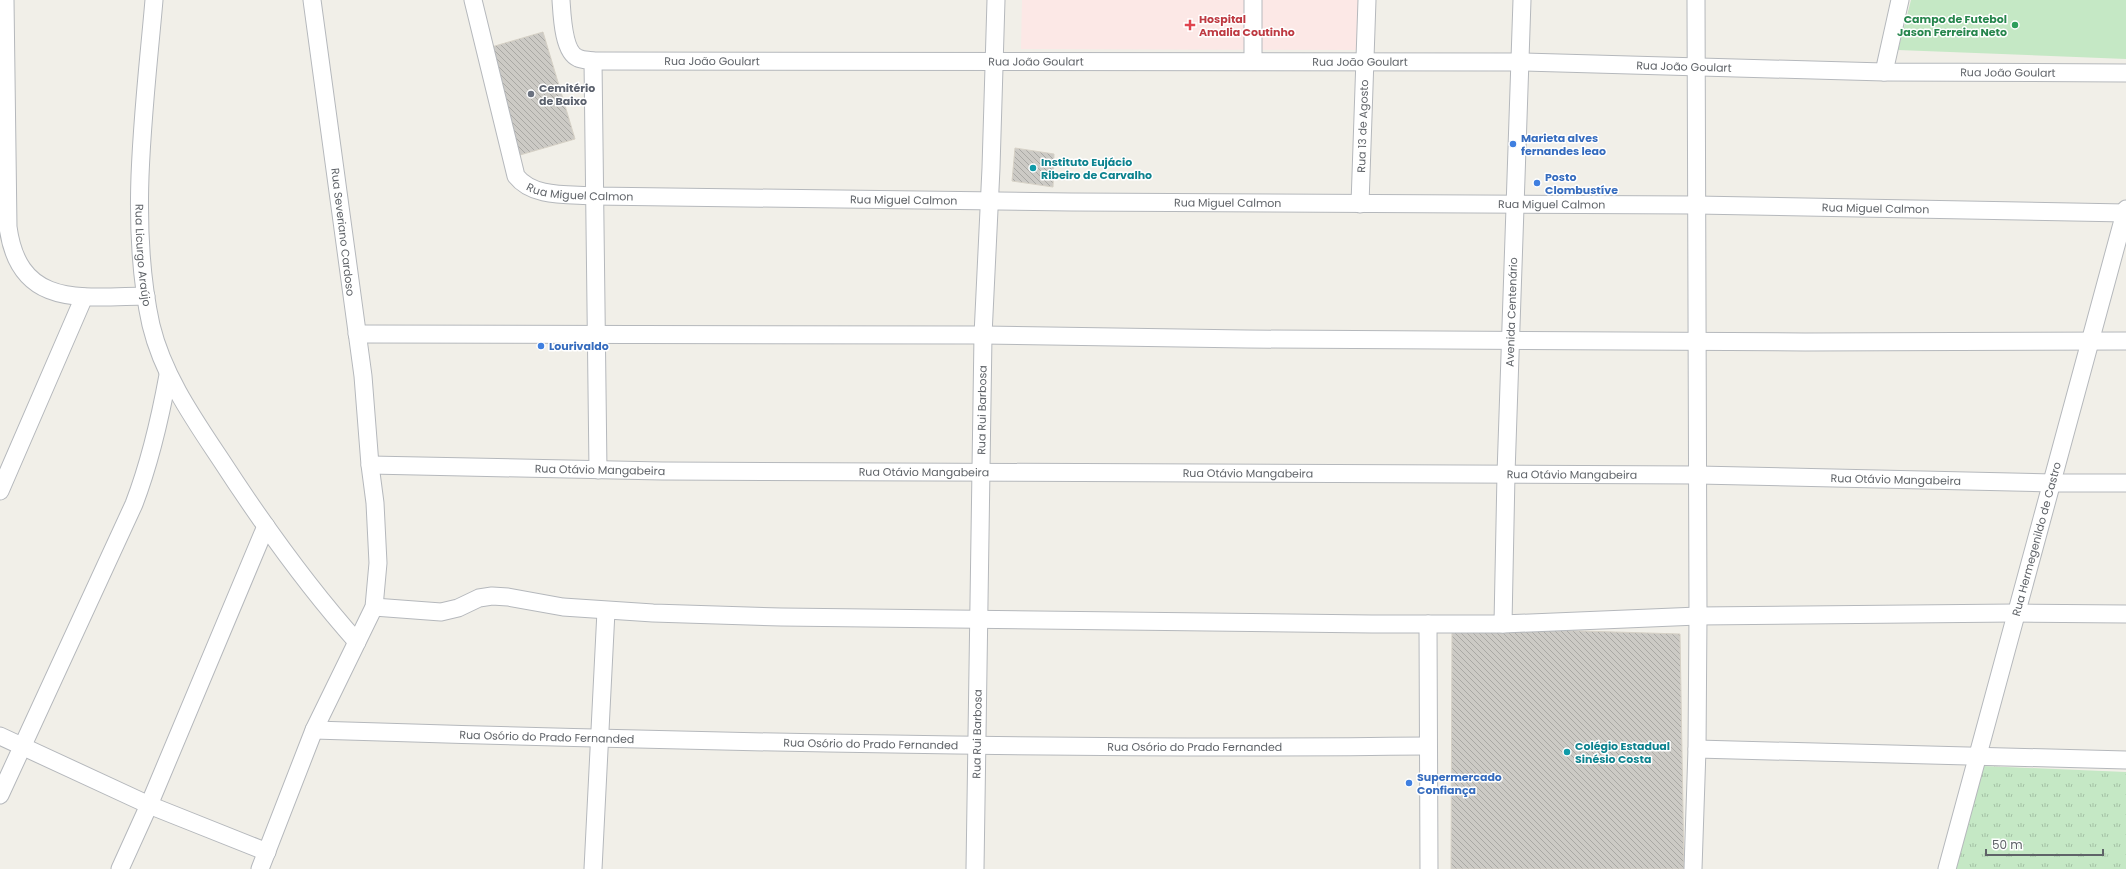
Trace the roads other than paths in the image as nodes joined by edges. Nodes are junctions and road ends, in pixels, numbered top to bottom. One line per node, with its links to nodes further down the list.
1 (5, 0): 21 (street)
2 (154, 0): 27 (street, Rua Licurgo Araújo)
3 (312, 0): 29 (street, Rua Severiano Cardoso)
4 (473, 0): 20 (street, Rua Miguel Calmon)
5 (561, 0): 13 (street, Rua João Goulart)
6 (996, 0): 12 (street, Rua Rui Barbosa)
7 (1253, 0): 14 (street)
8 (1367, 0): 15 (street, Rua 13 de Agosto)
9 (1522, 0): 16 (street, Avenida Centenário)
10 (1696, 0): 17 (street)
11 (1900, 0): 18 (street)
12 (994, 60): 13 (street, Rua João Goulart); 14 (street, Rua João Goulart); 22 (street, Rua Rui Barbosa)
13 (593, 61): 20 (street)
14 (1253, 61): 15 (street, Rua João Goulart)
15 (1366, 61): 16 (street, Rua João Goulart); 23 (street, Rua 13 de Agosto)
16 (1520, 62): 17 (street, Rua João Goulart); 24 (street, Avenida Centenário)
17 (1696, 66): 18 (street, Rua João Goulart); 25 (street)
18 (1884, 72): 19 (street, Rua João Goulart)
19 (2126, 73)
20 (594, 196): 22 (street, Rua Miguel Calmon); 30 (street)
21 (3, 201): 28 (street)
22 (990, 201): 23 (street, Rua Miguel Calmon); 31 (street, Rua Rui Barbosa)
23 (1360, 204): 24 (street, Rua Miguel Calmon)
24 (1515, 204): 25 (street, Rua Miguel Calmon); 32 (street, Avenida Centenário)
25 (1696, 205): 26 (street, Rua Miguel Calmon); 33 (street)
26 (2126, 212): 34 (street, Rua Hermegenildo de Castro)
27 (146, 296): 28 (street); 36 (street, Rua Licurgo Araújo)
28 (84, 297): 44 (street)
29 (357, 334): 30 (street); 37 (street, Rua Severiano Cardoso)
30 (597, 334): 31 (street); 38 (street)
31 (983, 336): 32 (street); 39 (street, Rua Rui Barbosa)
32 (1511, 340): 33 (street); 40 (street, Avenida Centenário)
33 (1698, 340): 34 (street); 41 (street)
34 (2091, 340): 35 (street); 43 (street, Rua Hermegenildo de Castro)
35 (2126, 341)
36 (168, 375): 45 (street, Rua Licurgo Araújo); 59 (street)
37 (370, 465): 38 (street, Rua Otávio Mangabeira); 46 (street, Rua Severiano Cardoso)
38 (598, 470): 39 (street, Rua Otávio Mangabeira)
39 (980, 472): 40 (street, Rua Otávio Mangabeira); 51 (street, Rua Rui Barbosa)
40 (1506, 474): 41 (street, Rua Otávio Mangabeira); 53 (street, Avenida Centenário)
41 (1698, 475): 43 (street, Rua Otávio Mangabeira); 50 (street)
42 (2126, 482): 43 (street, Rua Otávio Mangabeira)
43 (2052, 483): 48 (street, Rua Hermegenildo de Castro)
44 (0, 491)
45 (266, 526): 54 (street, Rua Licurgo Araújo); 65 (street)
46 (374, 607): 47 (street); 54 (street)
47 (606, 611): 51 (street); 57 (street)
48 (2015, 612): 49 (street); 50 (street); 62 (street, Rua Hermegenildo de Castro)
49 (2126, 614)
50 (1698, 616): 53 (street); 61 (street)
51 (979, 618): 52 (street); 58 (street, Rua Rui Barbosa)
52 (1428, 624): 53 (street); 60 (street)
53 (1503, 624)
54 (357, 642): 55 (street)
55 (314, 730): 57 (street, Rua Osório do Prado Fernanded); 66 (street)
56 (0, 736): 59 (street)
57 (599, 739): 58 (street, Rua Osório do Prado Fernanded); 69 (street)
58 (978, 744): 60 (street, Rua Osório do Prado Fernanded); 70 (street, Rua Rui Barbosa)
59 (21, 746): 64 (street); 65 (street)
60 (1428, 746): 71 (street)
61 (1697, 749): 62 (street); 72 (street)
62 (1978, 755): 63 (street); 73 (street, Rua Hermegenildo de Castro)
63 (2126, 760)
64 (0, 795)
65 (149, 805): 66 (street); 67 (street)
66 (268, 852): 68 (street)
67 (120, 869)
68 (260, 869)
69 (593, 869)
70 (975, 869)
71 (1429, 869)
72 (1692, 869)
73 (1947, 869)

